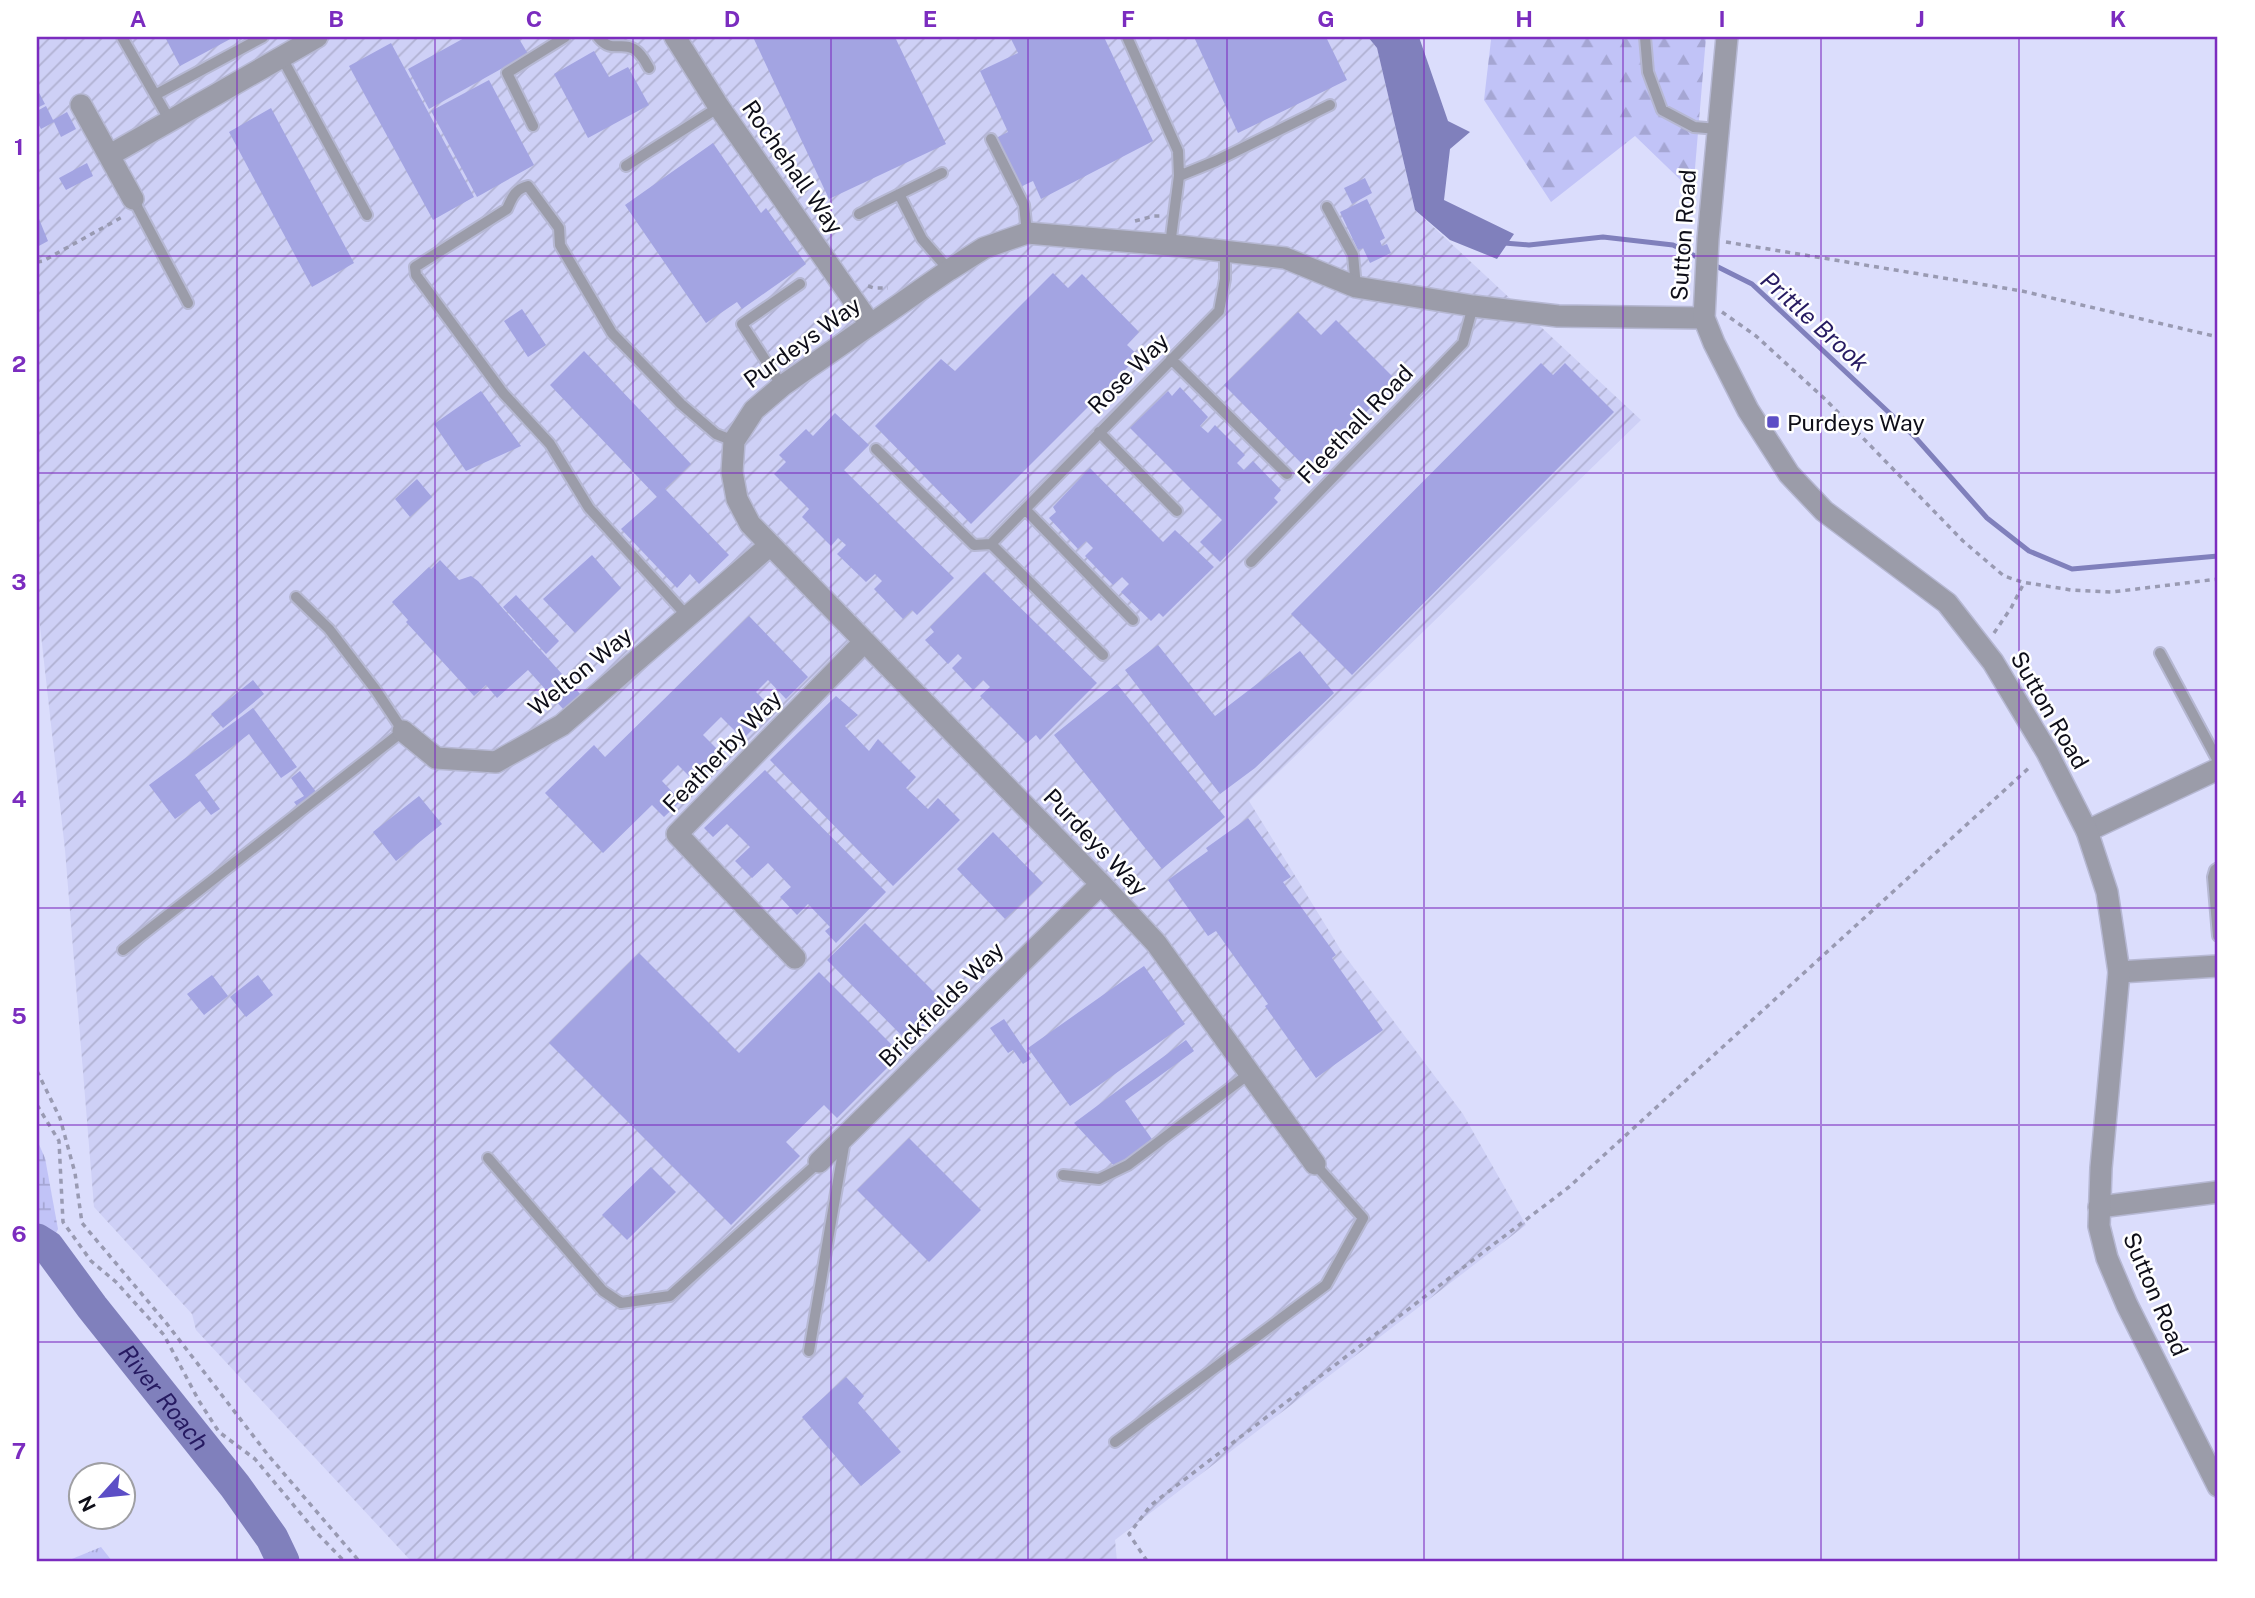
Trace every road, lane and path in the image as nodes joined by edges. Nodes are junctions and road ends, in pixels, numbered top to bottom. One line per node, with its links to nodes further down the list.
1 (122, 37): 12 (lane)
2 (263, 37): 12 (lane)
3 (317, 37): 10 (street)
4 (565, 37): 17 (lane)
5 (598, 37): 11 (lane)
6 (676, 37): 15 (street, Rochehall Way)
7 (1127, 37): 23 (lane)
8 (1645, 37): 18 (lane)
9 (1727, 37): 18 (street, Sutton Road)
10 (281, 56): 16 (street); 28 (lane)
11 (649, 68)
12 (155, 95): 16 (lane)
13 (81, 105): 20 (street)
14 (1330, 105): 23 (lane)
15 (719, 107): 21 (lane); 40 (street, Rochehall Way)
16 (170, 121): 20 (street)
17 (533, 125)
18 (1718, 129): 30 (street, Sutton Road)
19 (991, 139): 29 (lane)
20 (110, 155): 25 (street)
21 (626, 166)
22 (942, 173): 24 (lane)
23 (1179, 176): 31 (lane)
24 (899, 194): 27 (lane); 34 (lane)
25 (133, 199): 33 (path); 38 (lane)
26 (1327, 207): 36 (lane)
27 (859, 214)
28 (367, 215)
29 (1027, 233): 31 (street, Purdeys Way); 34 (street, Purdeys Way)
30 (1708, 239): 37 (street, Sutton Road); 41 (path)
31 (1170, 245): 32 (street, Purdeys Way)
32 (1225, 250): 36 (street, Purdeys Way); 42 (lane, Rose Way)
33 (37, 262)
34 (949, 270): 40 (street, Purdeys Way)
35 (800, 284): 43 (lane)
36 (1356, 287): 39 (street, Purdeys Way)
37 (1705, 302): 39 (street, Purdeys Way); 54 (path); 59 (street, Sutton Road)
38 (188, 303)
39 (1473, 306): 52 (lane, Fleethall Road)
40 (870, 324): 43 (street, Purdeys Way)
41 (2218, 337)
42 (1171, 359): 44 (lane, Rose Way); 47 (lane)
43 (782, 386): 45 (street, Purdeys Way)
44 (1099, 432): 48 (lane, Rose Way); 49 (lane)
45 (734, 441): 51 (street, Purdeys Way); 56 (lane)
46 (876, 449): 50 (lane)
47 (1287, 474)
48 (1025, 509): 50 (lane, Rose Way); 57 (lane)
49 (1177, 511)
50 (991, 544): 61 (lane)
51 (769, 546): 56 (street, Welton Way); 58 (street, Purdeys Way)
52 (1251, 562)
53 (2218, 579): 54 (path)
54 (2025, 583): 59 (path)
55 (296, 597): 62 (lane)
56 (688, 617): 62 (street, Welton Way)
57 (1133, 620)
58 (864, 642): 68 (street, Purdeys Way); 71 (street, Featherby Way)
59 (1982, 648): 63 (street, Sutton Road)
60 (2160, 653): 64 (lane)
61 (1103, 655)
62 (403, 731): 70 (lane)
63 (2047, 752): 66 (street, Sutton Road); 89 (path)
64 (2218, 761)
65 (2218, 769): 66 (street)
66 (2087, 831): 73 (street, Sutton Road)
67 (2218, 868): 69 (lane)
68 (1101, 884): 75 (street, Purdeys Way); 77 (street, Brickfields Way)
69 (2218, 936)
70 (123, 950)
71 (795, 958)
72 (2218, 966): 73 (street)
73 (2119, 972): 83 (street, Sutton Road)
74 (37, 1071): 88 (path)
75 (1250, 1073): 80 (street, Purdeys Way); 81 (lane)
76 (37, 1105): 87 (path)
77 (846, 1134): 79 (street, Brickfields Way); 84 (lane)
78 (488, 1158): 79 (lane)
79 (819, 1162)
80 (1315, 1164): 85 (lane)
81 (1063, 1175)
82 (2218, 1192): 83 (street)
83 (2099, 1207): 86 (street, Sutton Road)
84 (809, 1351)
85 (1115, 1443)
86 (2218, 1486)
87 (344, 1561)
88 (359, 1561)
89 (1147, 1561)

